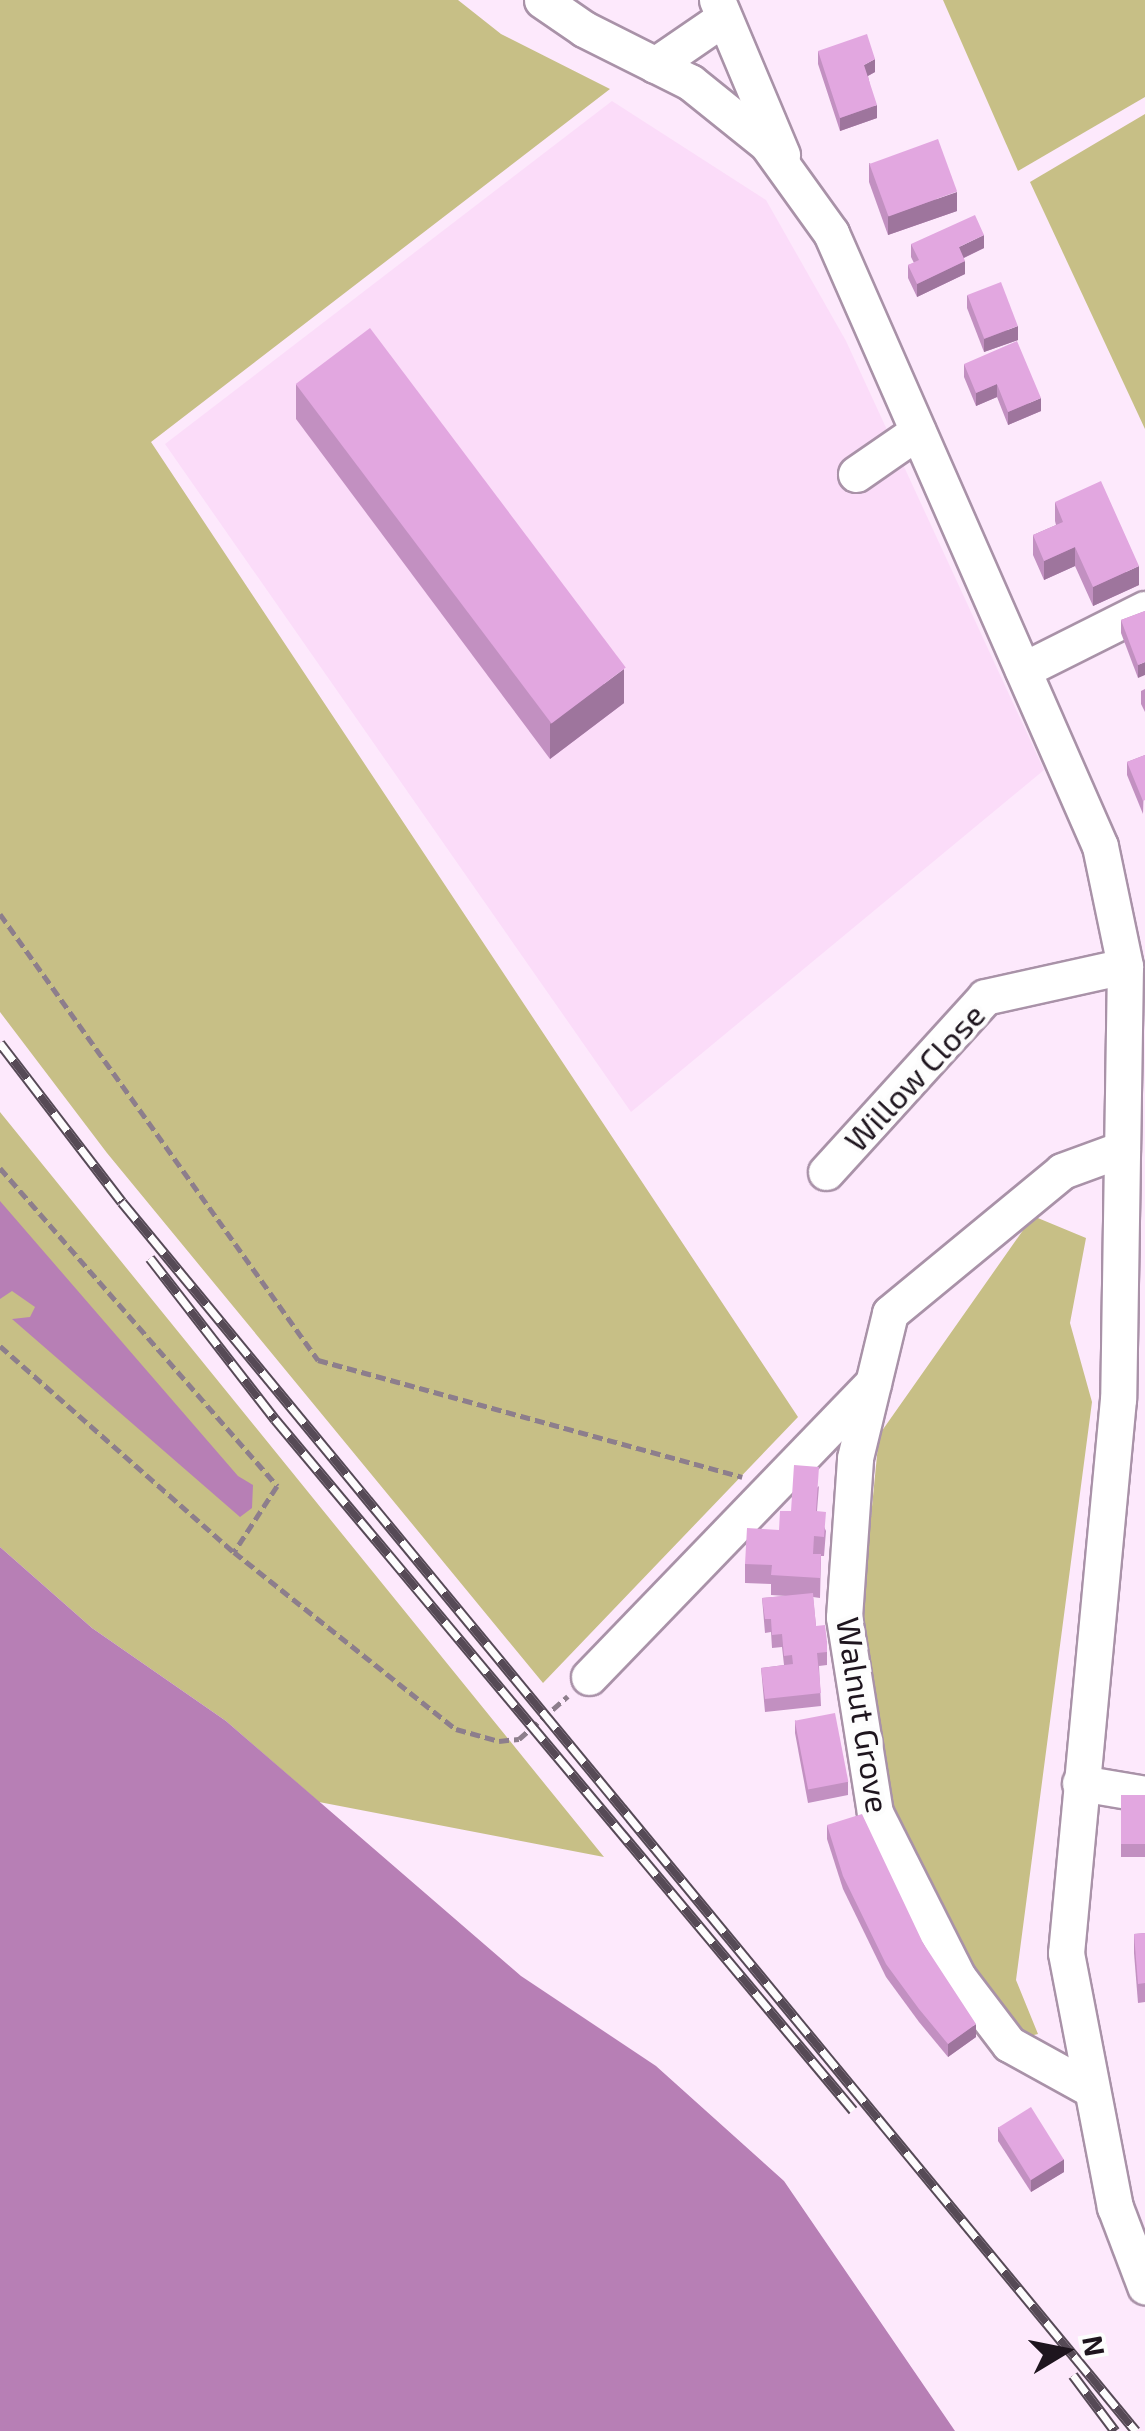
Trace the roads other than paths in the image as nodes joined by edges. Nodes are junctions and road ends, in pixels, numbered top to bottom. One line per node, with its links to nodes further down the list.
1 (542, 0): 3 (street)
2 (719, 10): 3 (street); 4 (street)
3 (655, 65): 4 (street)
4 (795, 183): 5 (street)
5 (918, 431): 6 (street); 8 (street)
6 (856, 474)
7 (1145, 609): 8 (street)
8 (1023, 670): 9 (street)
9 (1125, 966): 10 (street); 11 (street, Willow Close)
10 (1122, 1150): 12 (street, Walnut Grove); 14 (street)
11 (826, 1172)
12 (874, 1383): 13 (street); 16 (street, Walnut Grove)
13 (589, 1677)
14 (1080, 1783): 15 (street); 16 (street)
15 (1145, 1794)
16 (1087, 2087): 17 (street)
17 (1145, 2286)

